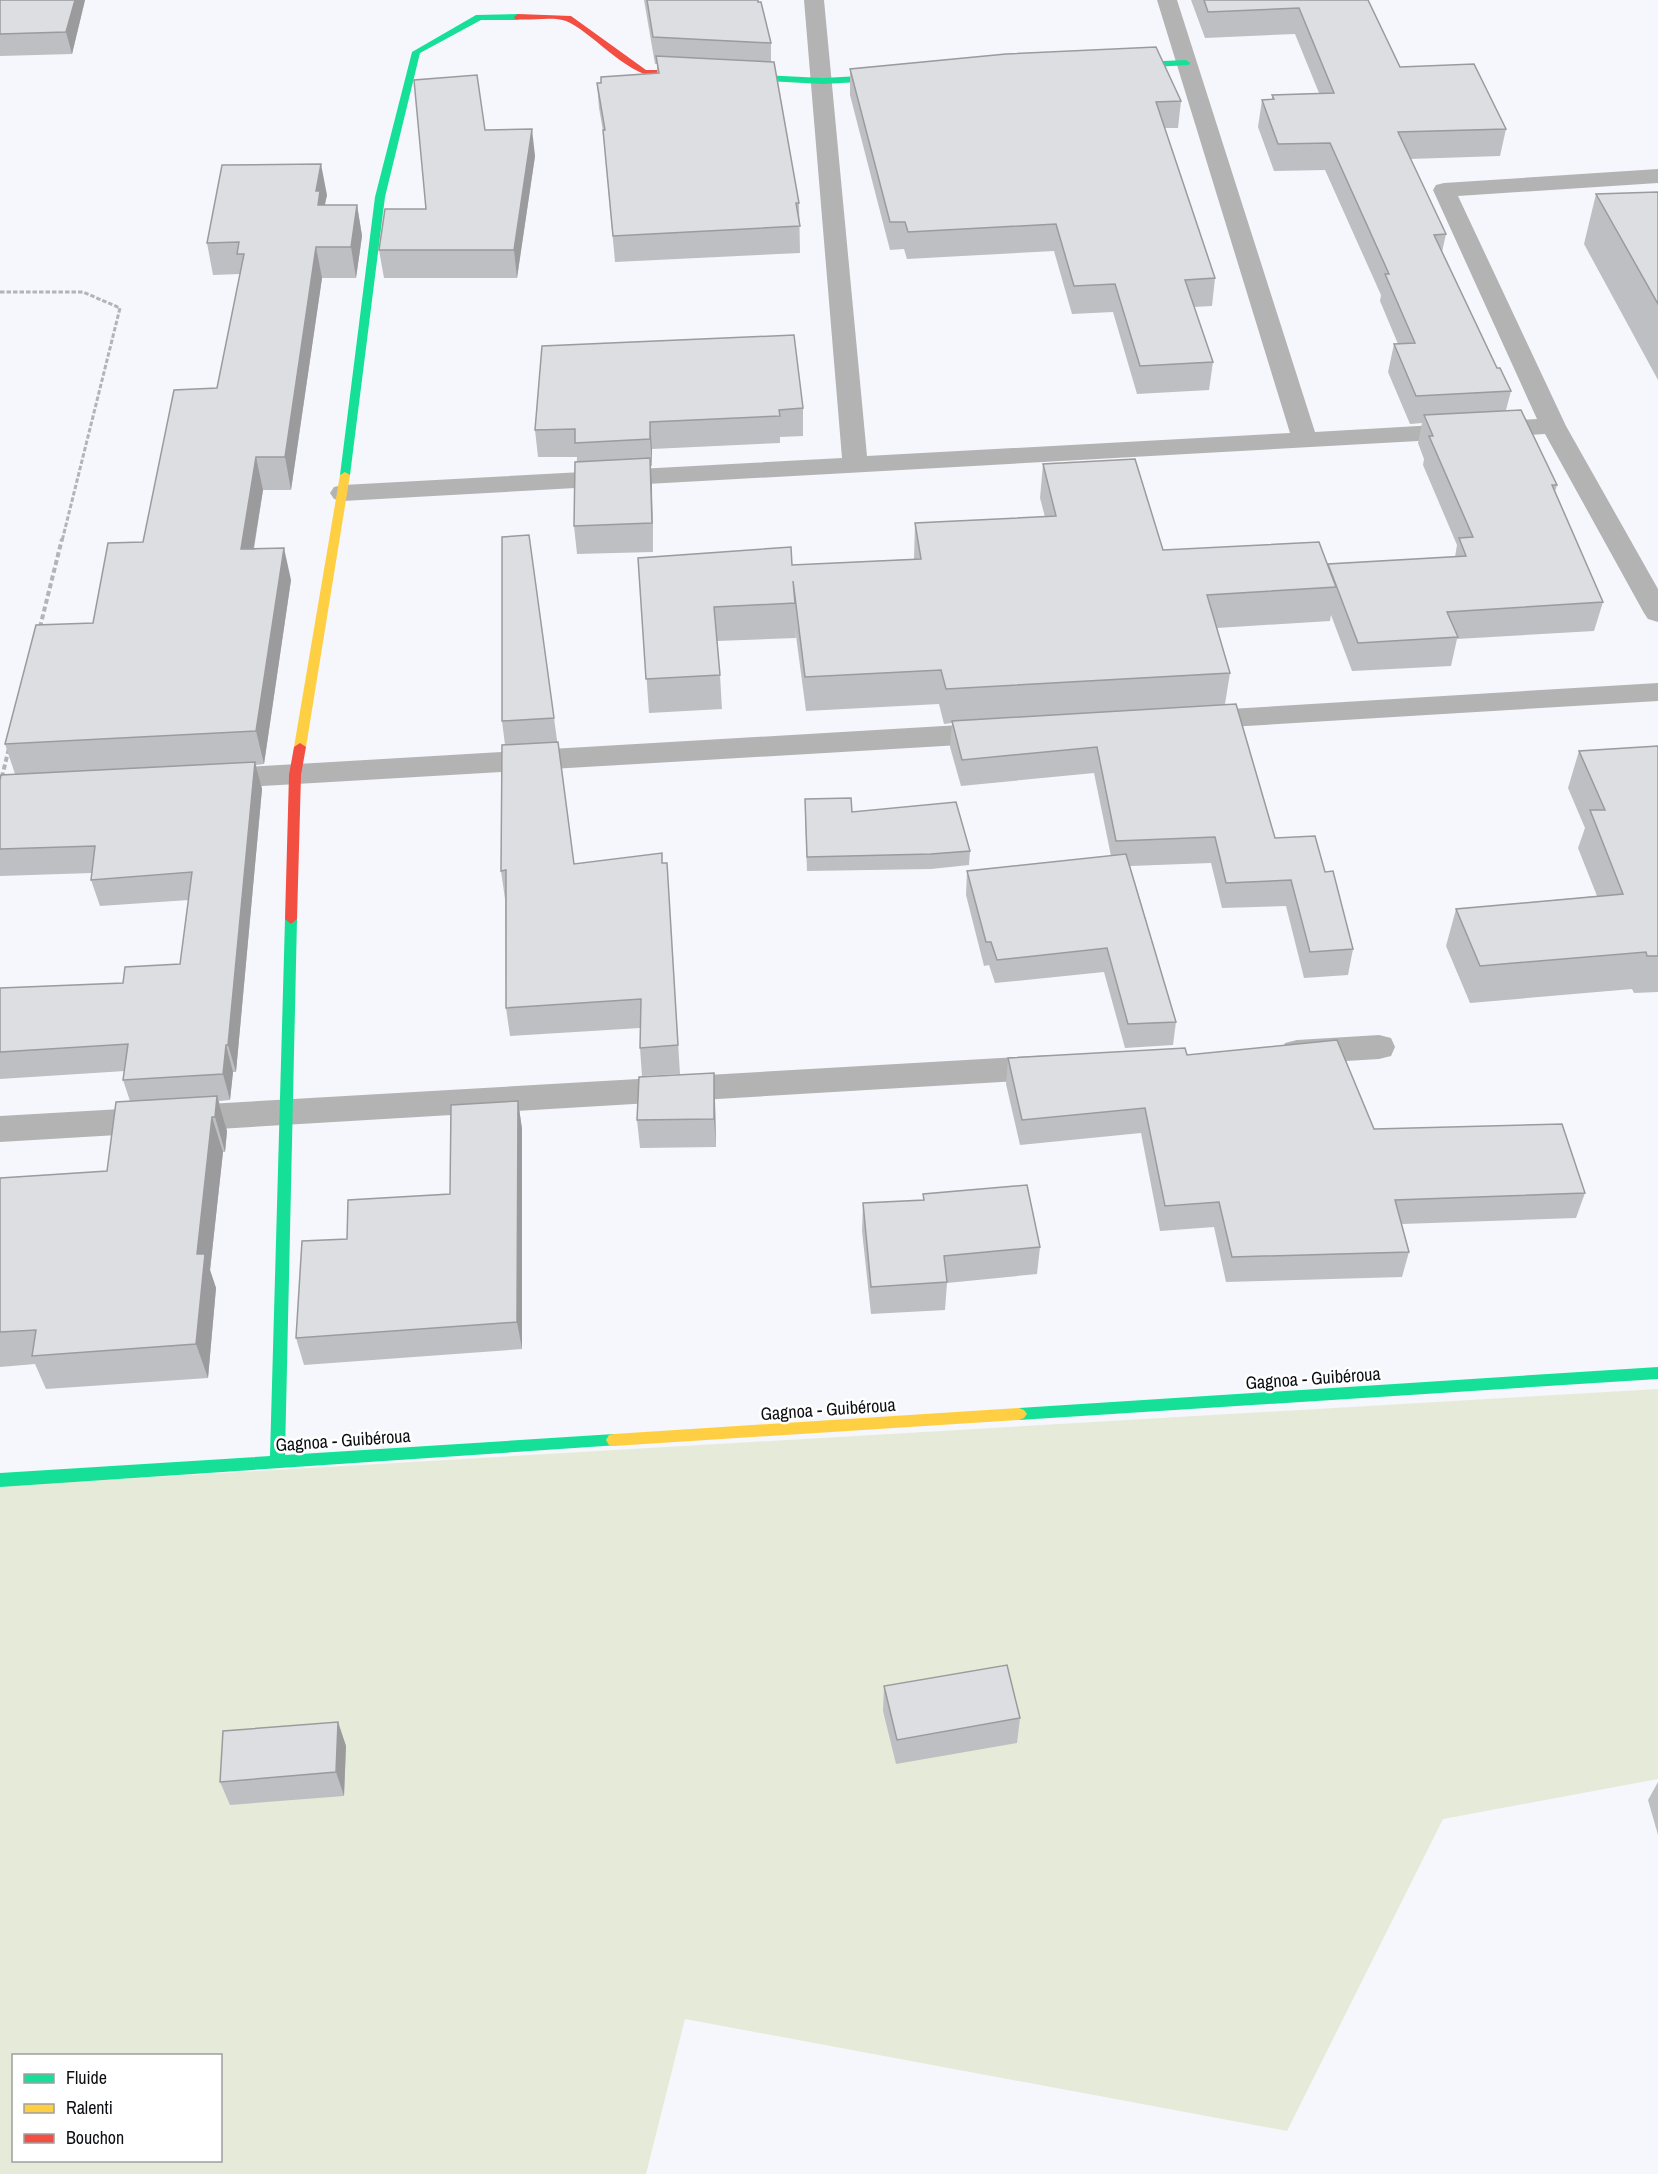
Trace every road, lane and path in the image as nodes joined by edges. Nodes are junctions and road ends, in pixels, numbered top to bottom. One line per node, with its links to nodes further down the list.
1 (814, 0): 6 (street)
2 (1167, 0): 3 (street)
3 (1185, 63): 4 (street); 10 (street)
4 (1104, 67)
5 (905, 77): 6 (street)
6 (823, 81): 11 (street); 12 (street)
7 (1658, 176): 9 (street)
8 (0, 292): 14 (path)
9 (1553, 426): 10 (street); 13 (street)
10 (1305, 440): 11 (street)
11 (855, 465): 12 (street)
12 (343, 493): 19 (street)
13 (1658, 614)
14 (37, 637)
15 (1658, 692): 16 (street)
16 (1169, 722)
17 (1026, 731): 19 (street)
18 (11, 740): 21 (path)
19 (295, 775): 20 (street); 25 (street)
20 (189, 780)
21 (0, 785)
22 (1379, 1047): 23 (street)
23 (1272, 1054)
24 (1082, 1065): 25 (street)
25 (286, 1113): 26 (street); 28 (street)
26 (0, 1128)
27 (1658, 1373): 28 (street, Gagnoa - Guibéroua)
28 (277, 1462): 29 (street, Gagnoa - Guibéroua)
29 (0, 1480)

